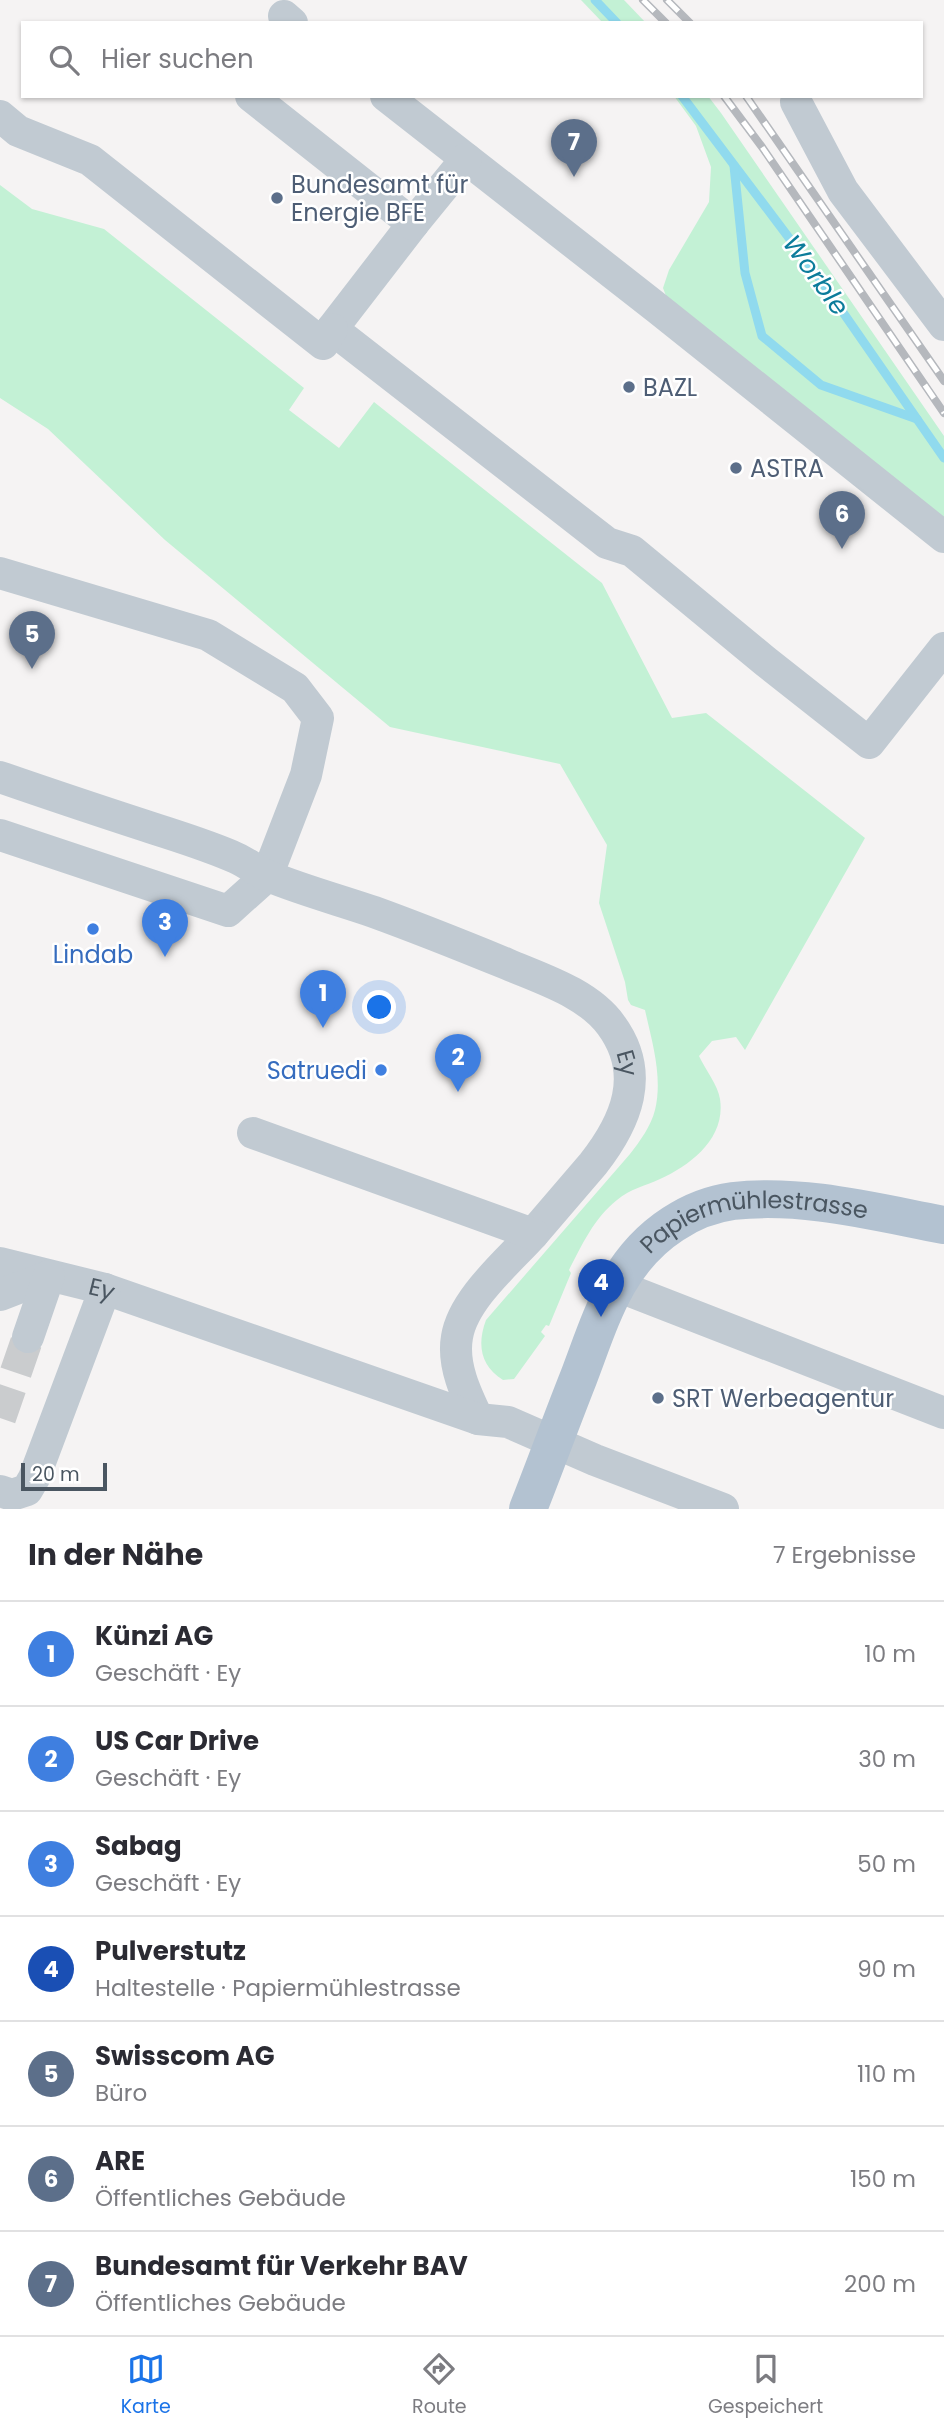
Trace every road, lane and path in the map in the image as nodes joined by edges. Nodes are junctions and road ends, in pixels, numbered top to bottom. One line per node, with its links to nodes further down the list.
1 (254, 98): 6 (street)
2 (389, 98): 5 (street)
3 (796, 102): 7 (street)
4 (0, 116): 8 (street)
5 (466, 159): 6 (street); 9 (street)
6 (413, 224): 8 (street)
7 (944, 326)
8 (332, 329): 11 (street)
9 (944, 537)
10 (0, 573): 14 (street)
11 (944, 648)
12 (0, 777): 14 (street, Ey)
13 (0, 835): 14 (street)
14 (267, 876): 17 (street, Ey)
15 (253, 1133): 17 (street)
16 (944, 1224): 20 (main road, Papiermühlestrasse)
17 (533, 1234): 25 (street, Ey)
18 (0, 1263): 19 (street, Ey)
19 (49, 1276): 21 (street, Ey); 22 (street); 23 (street)
20 (615, 1285): 24 (street); 26 (main road, Papiermühlestrasse)
21 (105, 1289): 25 (street, Ey); 27 (street)
22 (0, 1295)
23 (28, 1337)
24 (944, 1413)
25 (478, 1419): 26 (street, Ey)
26 (554, 1442): 28 (main road, Papiermühlestrasse); 29 (street, Ey)
27 (0, 1492)
28 (528, 1509)
29 (723, 1509)

